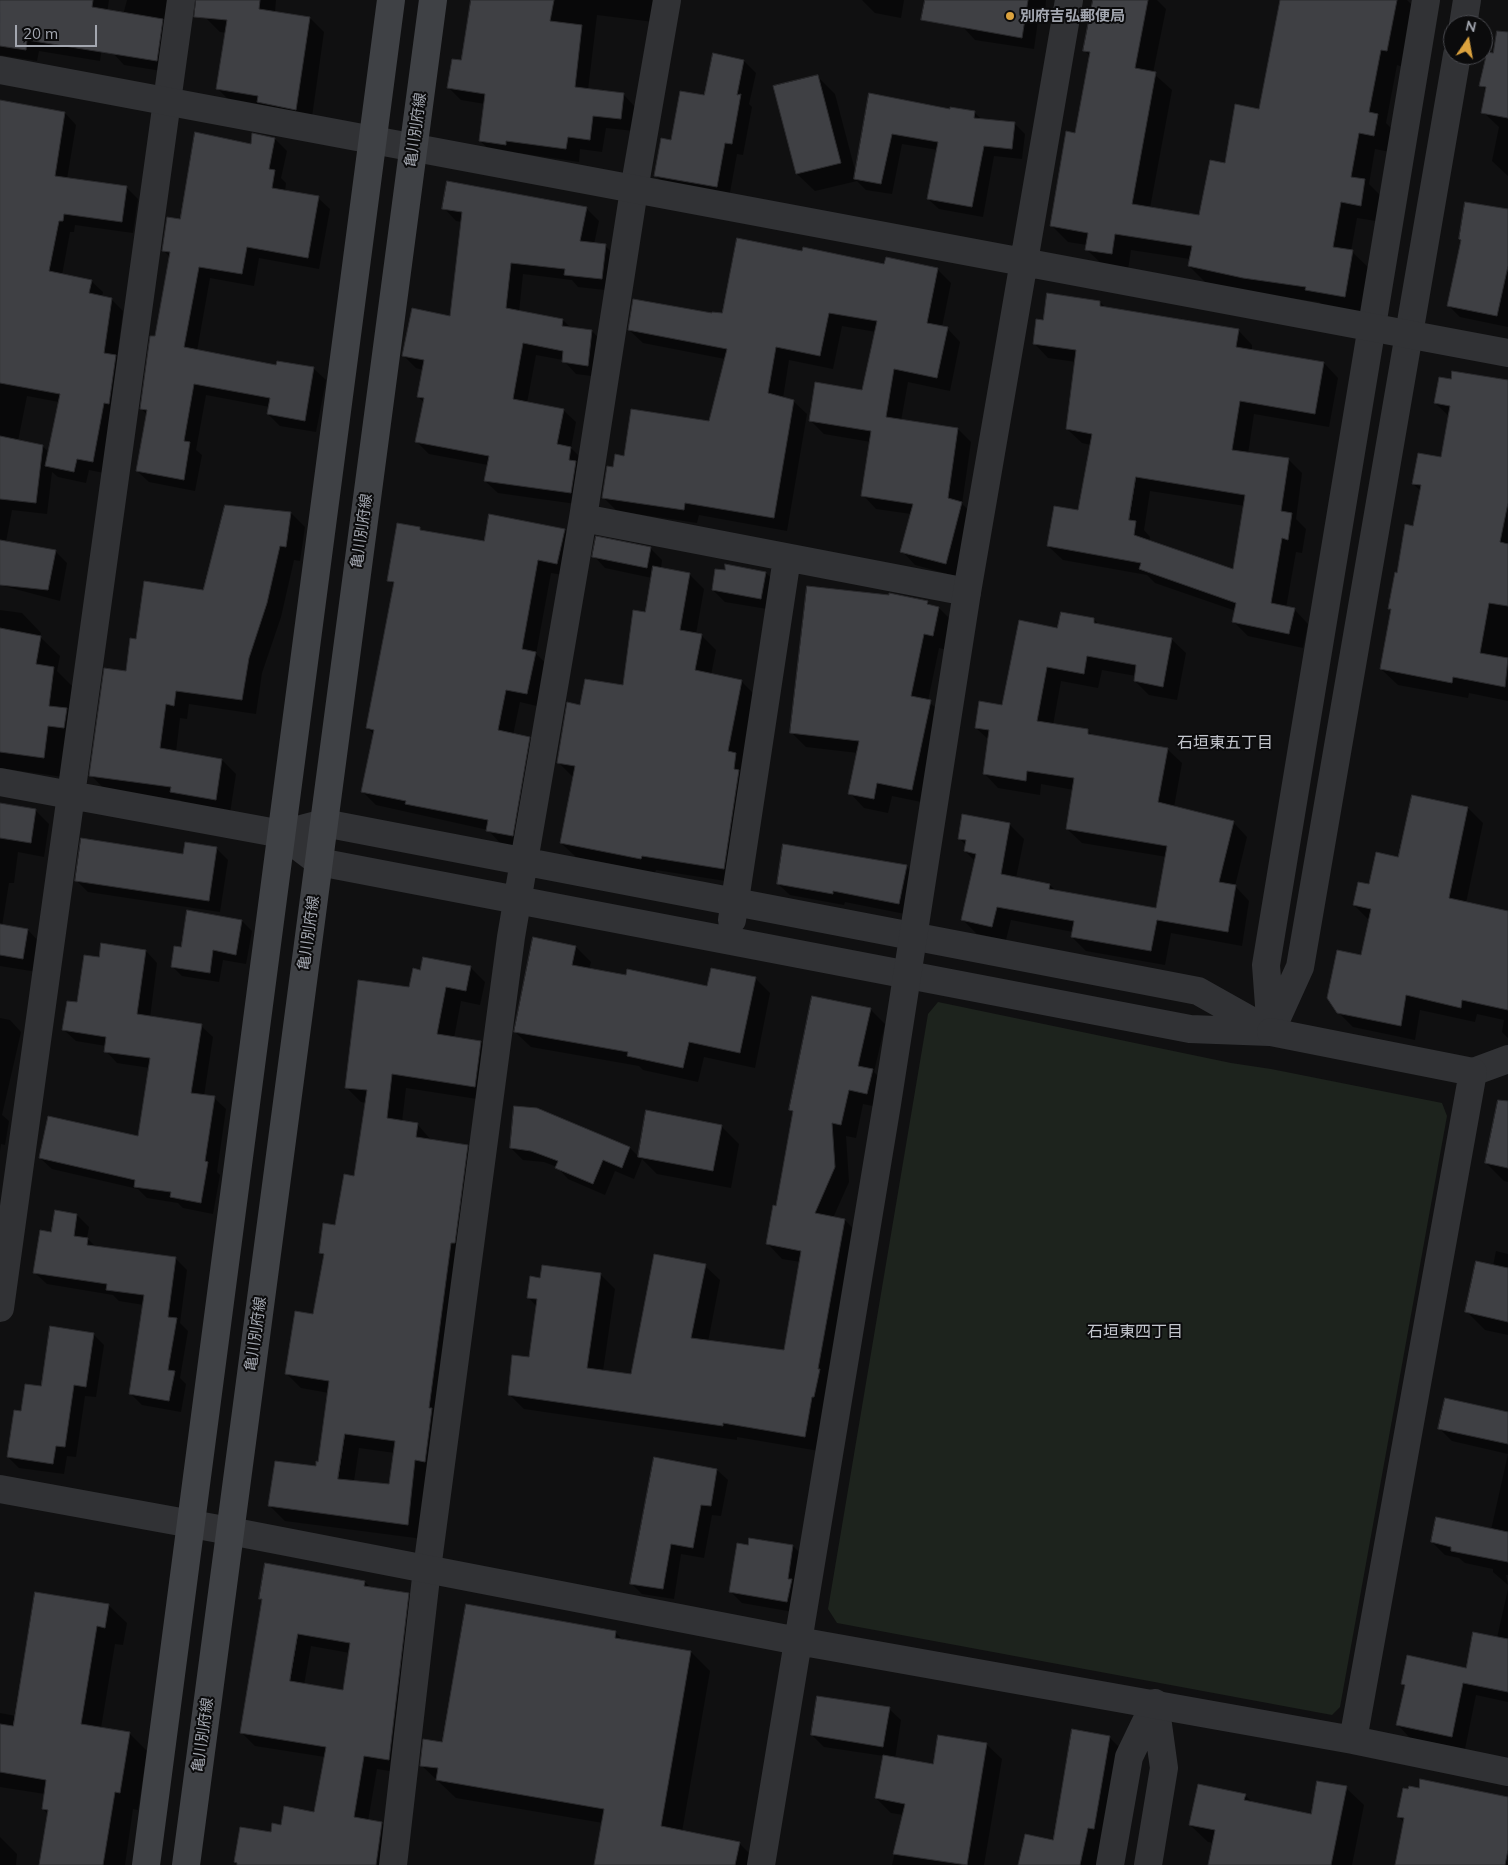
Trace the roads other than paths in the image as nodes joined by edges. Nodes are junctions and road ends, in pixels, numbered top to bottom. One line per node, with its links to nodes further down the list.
1 (181, 0): 11 (street)
2 (392, 0): 12 (main road)
3 (433, 0): 13 (main road, 亀川別府線)
4 (667, 0): 14 (street)
5 (1069, 0): 15 (street)
6 (1426, 0): 16 (street)
7 (1467, 0): 8 (street)
8 (1464, 15)
9 (1455, 65): 17 (street)
10 (0, 70): 11 (street)
11 (167, 101): 12 (street); 23 (street)
12 (373, 140): 13 (street); 25 (main road)
13 (413, 148): 14 (street); 24 (main road, 亀川別府線)
14 (634, 190): 15 (street); 19 (street)
15 (1024, 263): 16 (street); 21 (street)
16 (1370, 327): 17 (street); 33 (street)
17 (1410, 335): 18 (street); 33 (street)
18 (1508, 354)
19 (583, 518): 20 (street); 27 (street)
20 (787, 558): 21 (street); 29 (street)
21 (967, 592): 30 (street)
22 (0, 782): 23 (street)
23 (71, 795): 25 (street); 37 (street)
24 (324, 823): 25 (street); 26 (main road, 亀川別府線); 27 (street)
25 (282, 834): 26 (street); 39 (main road)
26 (319, 862): 28 (street); 40 (main road, 亀川別府線)
27 (524, 862): 28 (street); 29 (street)
28 (518, 900): 31 (street); 41 (street)
29 (734, 903): 30 (street); 31 (street)
30 (913, 937): 32 (street); 33 (street)
31 (729, 940): 32 (street)
32 (907, 974): 33 (street); 42 (street)
33 (1271, 1032): 35 (street)
34 (1508, 1058): 35 (street)
35 (1474, 1072): 36 (street); 44 (street)
36 (1508, 1077)
37 (0, 1308)
38 (0, 1489): 39 (street)
39 (191, 1524): 40 (street); 46 (main road)
40 (230, 1531): 41 (street); 47 (main road, 亀川別府線)
41 (427, 1569): 42 (street); 48 (street)
42 (798, 1641): 43 (street); 49 (street)
43 (1156, 1703): 44 (street); 50 (street); 51 (street)
44 (1353, 1740): 45 (street)
45 (1508, 1772)
46 (146, 1865)
47 (186, 1865)
48 (393, 1865)
49 (761, 1865)
50 (1110, 1865)
51 (1148, 1865)

